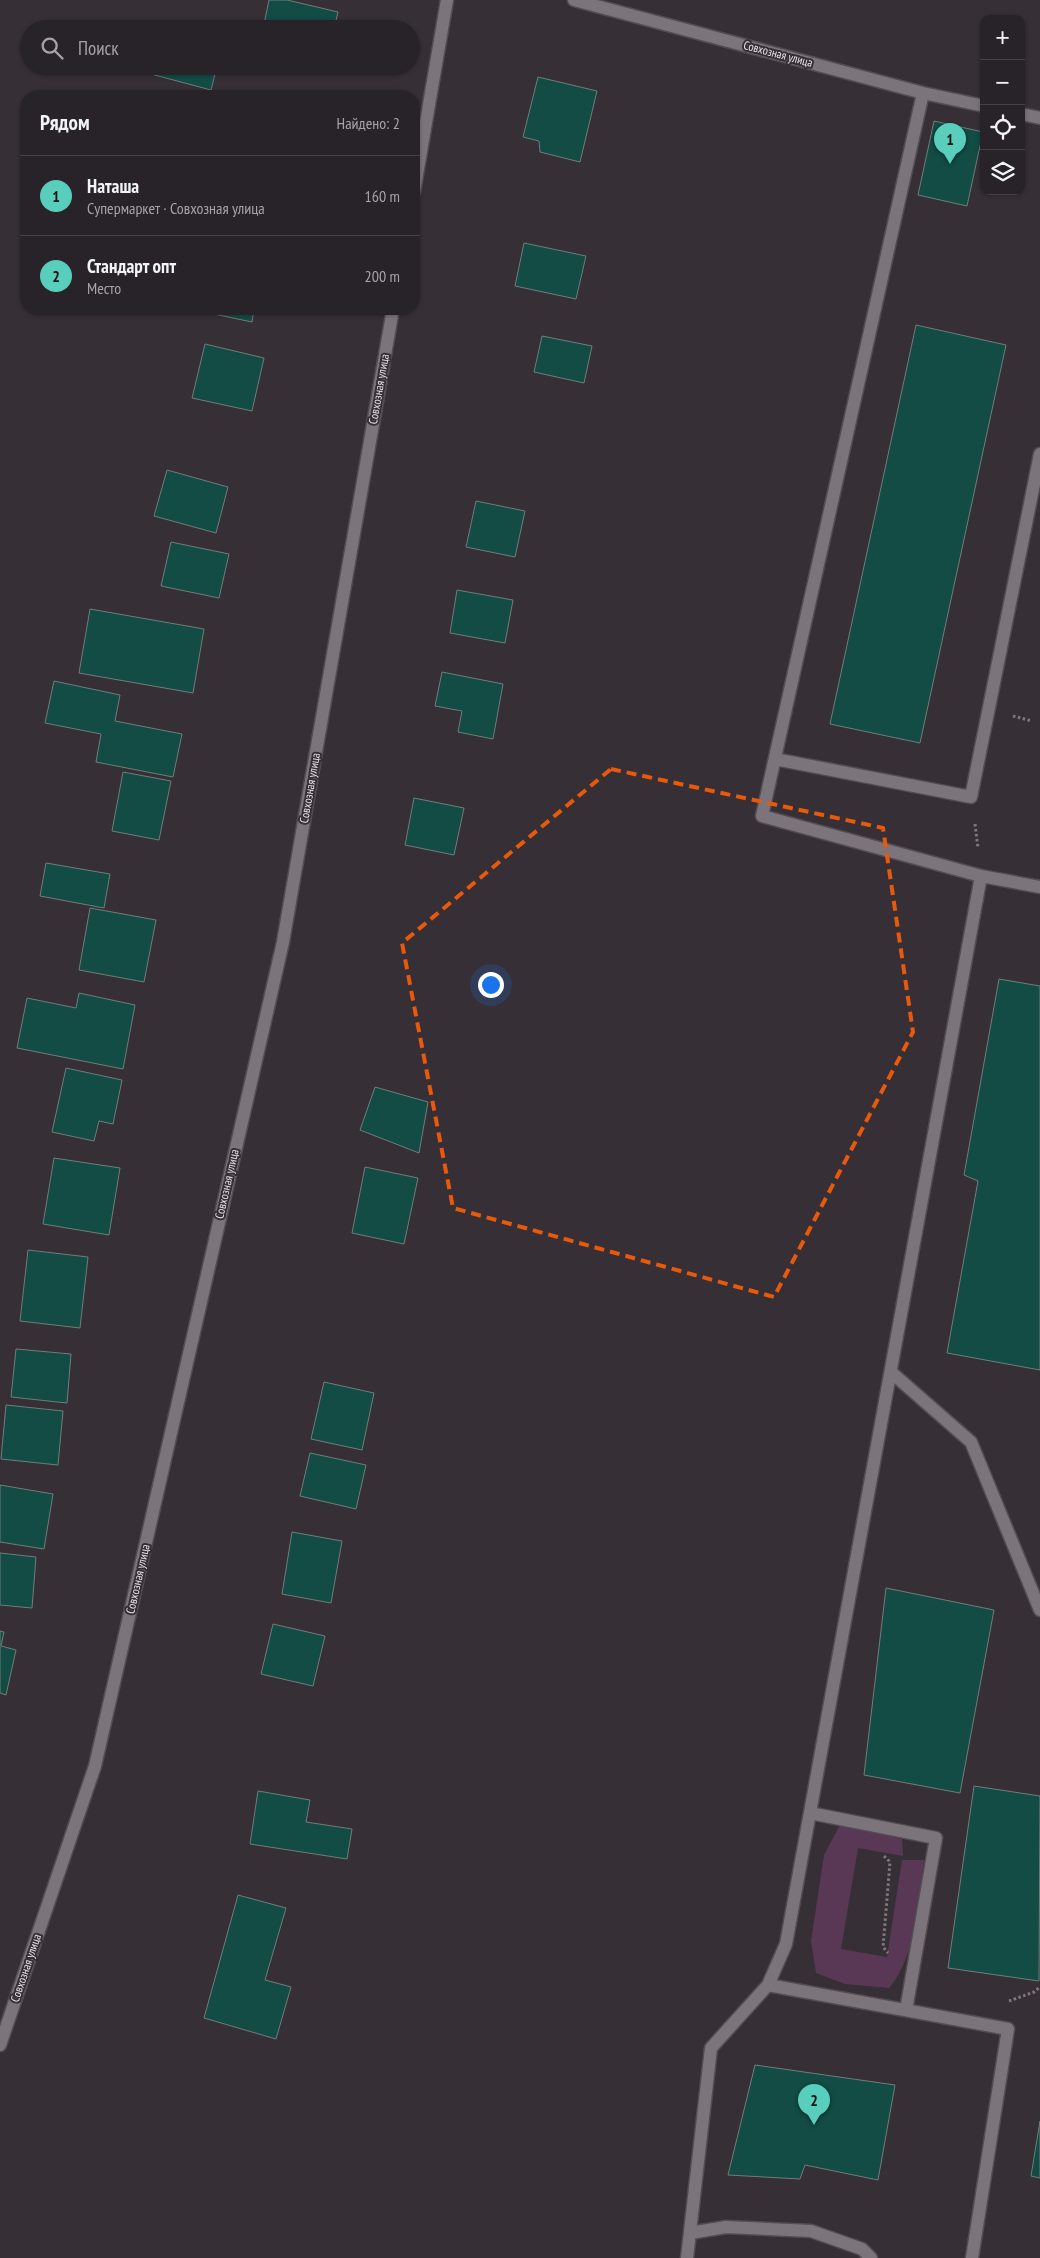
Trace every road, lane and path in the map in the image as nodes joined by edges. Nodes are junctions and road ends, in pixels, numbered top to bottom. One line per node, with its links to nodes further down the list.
1 (447, 0): 7 (street)
2 (574, 0): 3 (street, Совхозная улица)
3 (924, 93): 4 (street, Совхозная улица); 10 (street)
4 (980, 105)
5 (1025, 115): 6 (street)
6 (1040, 118)
7 (420, 157)
8 (392, 315): 21 (street, Совхозная улица)
9 (1040, 454): 11 (street)
10 (775, 759): 11 (street); 12 (street)
11 (971, 797): 12 (path)
12 (981, 876): 13 (street); 14 (street)
13 (1040, 887)
14 (892, 1373): 15 (street); 16 (street)
15 (1040, 1610)
16 (810, 1813): 17 (street); 19 (street)
17 (857, 1822): 18 (path); 18 (street)
18 (913, 1972): 20 (street)
19 (768, 1984): 20 (street); 22 (street)
20 (906, 2010): 25 (street)
21 (0, 2045)
22 (690, 2233): 23 (street); 24 (street)
23 (687, 2258)
24 (871, 2258)
25 (972, 2258)

